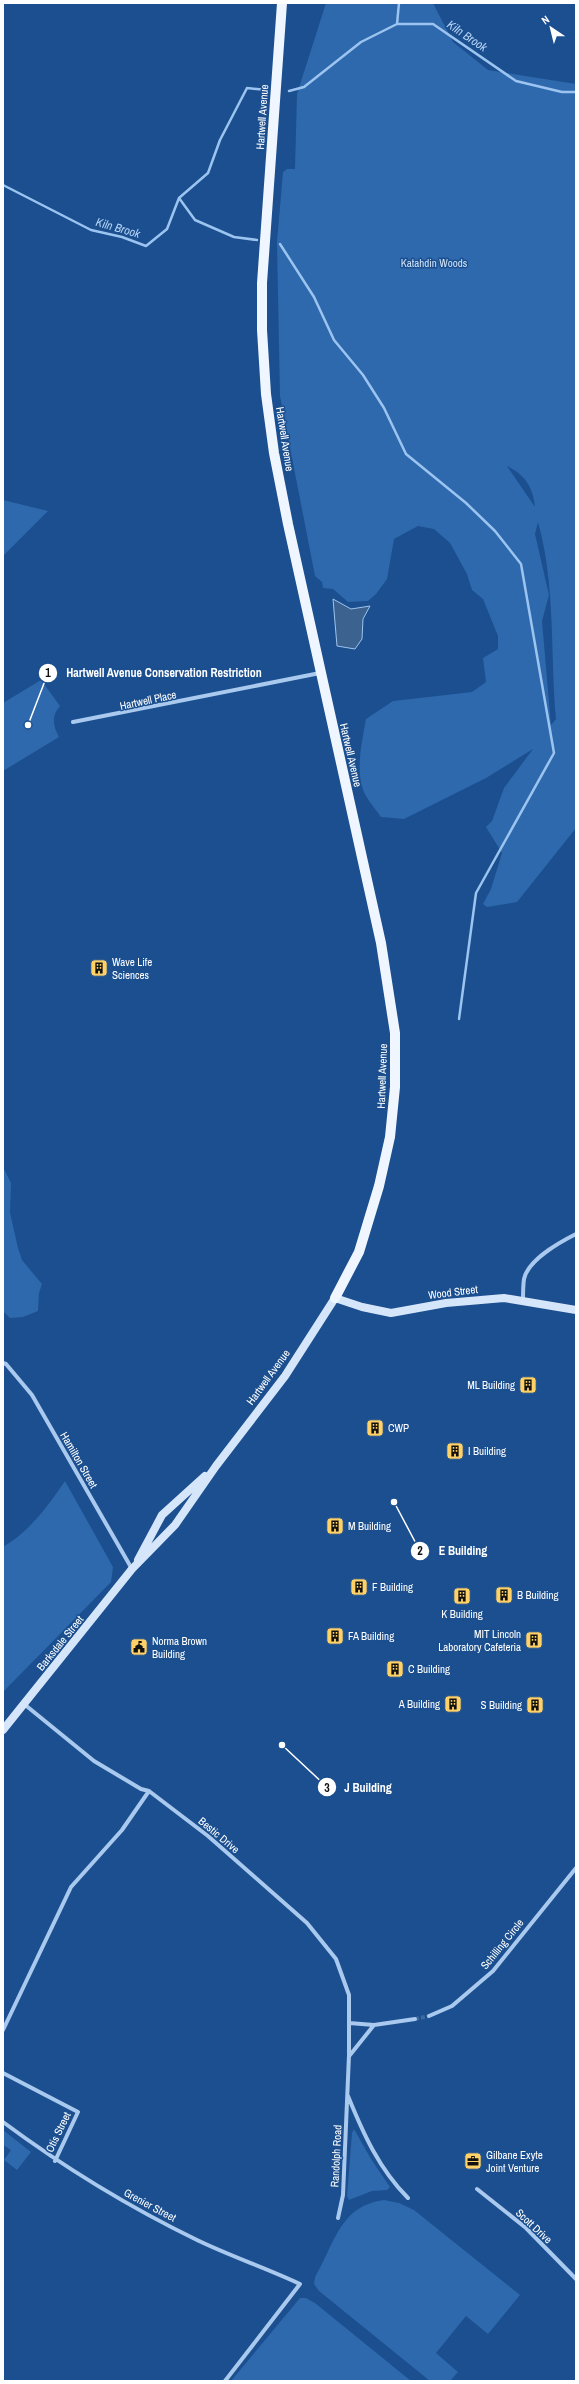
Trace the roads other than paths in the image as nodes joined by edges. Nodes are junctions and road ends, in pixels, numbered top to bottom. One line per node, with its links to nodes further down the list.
1 (282, 3): 2 (main road, Hartwell Avenue)
2 (320, 673): 3 (street, Hartwell Place); 5 (main road, Hartwell Avenue)
3 (73, 722)
4 (576, 1234): 6 (street)
5 (335, 1298): 6 (street, Wood Street); 9 (street, Hartwell Avenue)
6 (523, 1301): 7 (street, Wood Street)
7 (576, 1310)
8 (5, 1363): 12 (street, Hamilton Street)
9 (216, 1466): 10 (street, Hartwell Avenue); 11 (street, Hartwell Avenue)
10 (162, 1515): 12 (street, Barksdale Street)
11 (175, 1525): 12 (street, Barksdale Street)
12 (132, 1569): 13 (street, Barksdale Street)
13 (24, 1704): 14 (street, Barksdale Street); 15 (street, Bestic Drive)
14 (3, 1730)
15 (149, 1791): 19 (street, Bestic Drive); 21 (street)
16 (576, 1868): 17 (street, Schilling Circle)
17 (429, 2016)
18 (415, 2020): 20 (street)
19 (349, 2023): 20 (street); 22 (street, Randolph Road)
20 (374, 2025): 22 (street)
21 (3, 2030)
22 (349, 2055): 24 (street, Randolph Road)
23 (3, 2073): 26 (street, Otis Street)
24 (348, 2094): 28 (street, Randolph Road); 29 (street, Randolph Road)
25 (3, 2122): 26 (street, Grenier Street)
26 (55, 2161): 31 (street, Grenier Street)
27 (477, 2189): 30 (street, Scott Drive)
28 (408, 2198)
29 (338, 2218)
30 (576, 2279)
31 (225, 2381)

